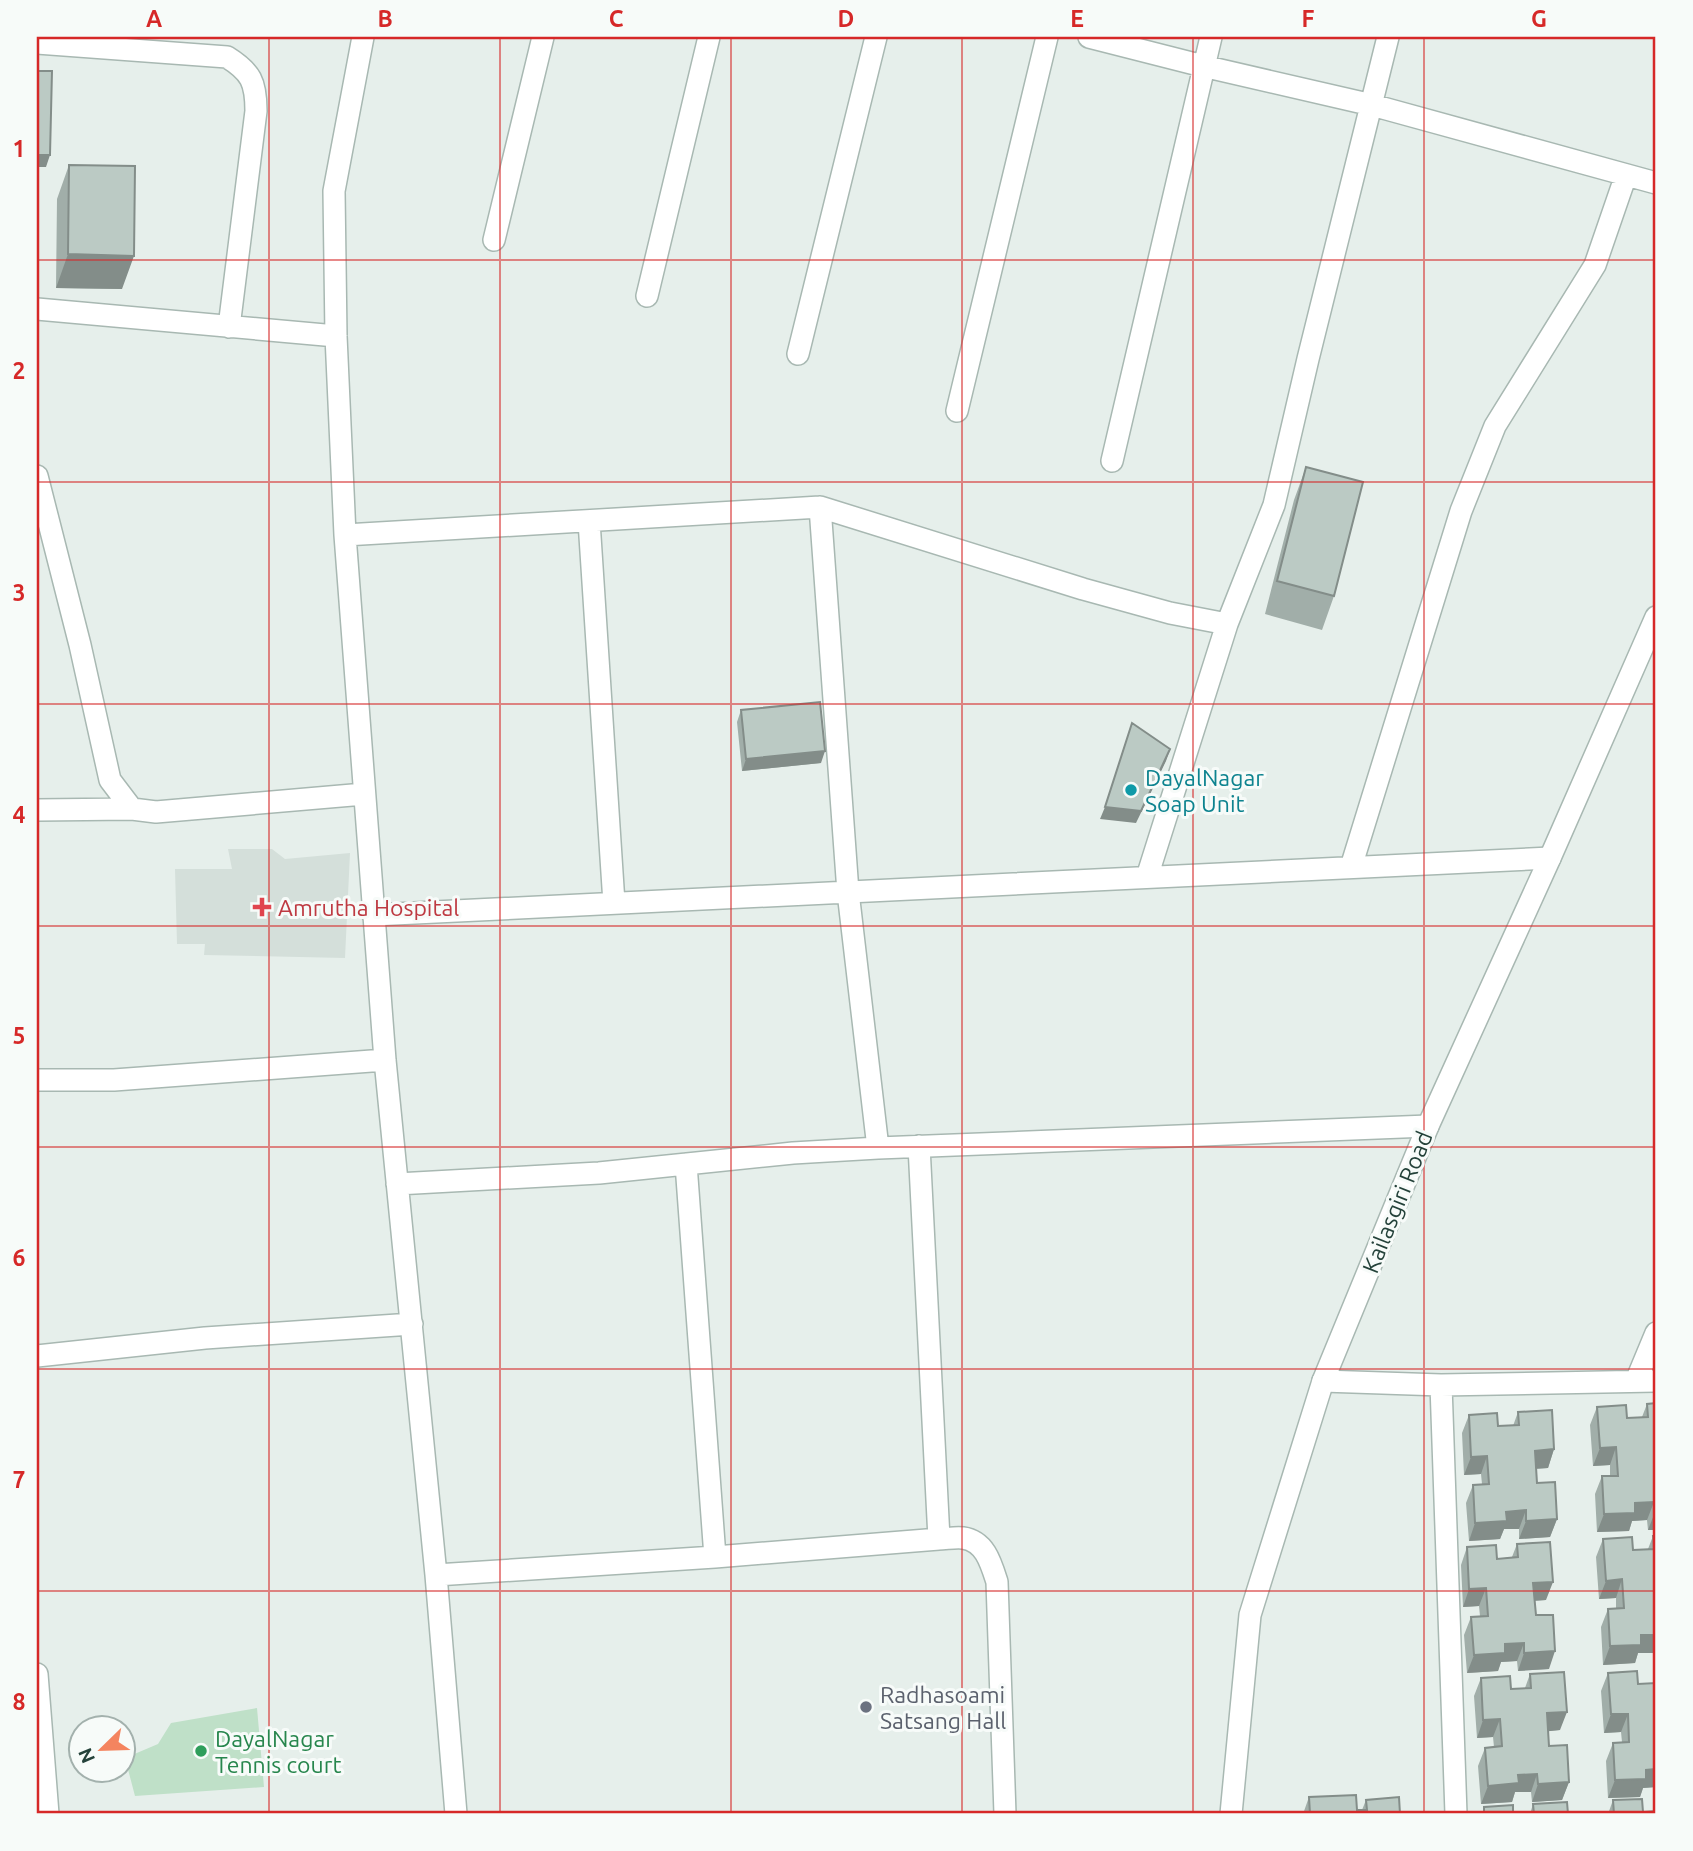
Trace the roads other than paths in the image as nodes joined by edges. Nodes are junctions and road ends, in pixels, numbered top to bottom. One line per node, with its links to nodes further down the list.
1 (363, 37): 19 (street)
2 (543, 37): 15 (street)
3 (709, 37): 16 (street)
4 (876, 37): 20 (street)
5 (1047, 37): 21 (street)
6 (1089, 37): 11 (street)
7 (1210, 37): 11 (street)
8 (1388, 37): 12 (street)
9 (37, 39): 10 (street)
10 (194, 45): 18 (street)
11 (1203, 66): 12 (street); 22 (street)
12 (1372, 105): 13 (street); 28 (street)
13 (1626, 175): 14 (street); 33 (street)
14 (1656, 183)
15 (494, 240)
16 (648, 296)
17 (37, 309): 18 (street)
18 (229, 327): 19 (street)
19 (336, 337): 26 (street)
20 (798, 354)
21 (957, 411)
22 (1112, 461)
23 (37, 476): 30 (street)
24 (820, 507): 25 (street); 28 (street); 35 (street)
25 (589, 521): 26 (street); 36 (street)
26 (345, 535): 29 (street)
27 (1656, 617): 32 (street, Kailasgiri Road)
28 (1227, 624): 34 (street)
29 (364, 794): 30 (street); 37 (street)
30 (132, 809): 31 (street)
31 (37, 810)
32 (1550, 858): 33 (street); 40 (street, Kailasgiri Road)
33 (1351, 867): 34 (street)
34 (1147, 877): 35 (street)
35 (848, 892): 36 (street); 42 (street)
36 (614, 903): 37 (street)
37 (373, 915): 38 (street)
38 (385, 1060): 39 (street); 44 (street)
39 (37, 1080)
40 (1428, 1126): 41 (street); 48 (street, Kailasgiri Road)
41 (919, 1146): 42 (street); 51 (street)
42 (878, 1148): 43 (street)
43 (686, 1164): 44 (street); 52 (street)
44 (397, 1184): 45 (street)
45 (412, 1324): 47 (street); 53 (street)
46 (1656, 1333): 49 (street)
47 (37, 1356)
48 (1323, 1381): 50 (street); 58 (street, Kailasgiri Road)
49 (1646, 1381): 50 (street)
50 (1441, 1385): 59 (street)
51 (939, 1539): 52 (street); 57 (street)
52 (715, 1557): 53 (street)
53 (436, 1575): 56 (street)
54 (37, 1674): 55 (street)
55 (48, 1814)
56 (456, 1814)
57 (1005, 1814)
58 (1231, 1814)
59 (1456, 1814)

